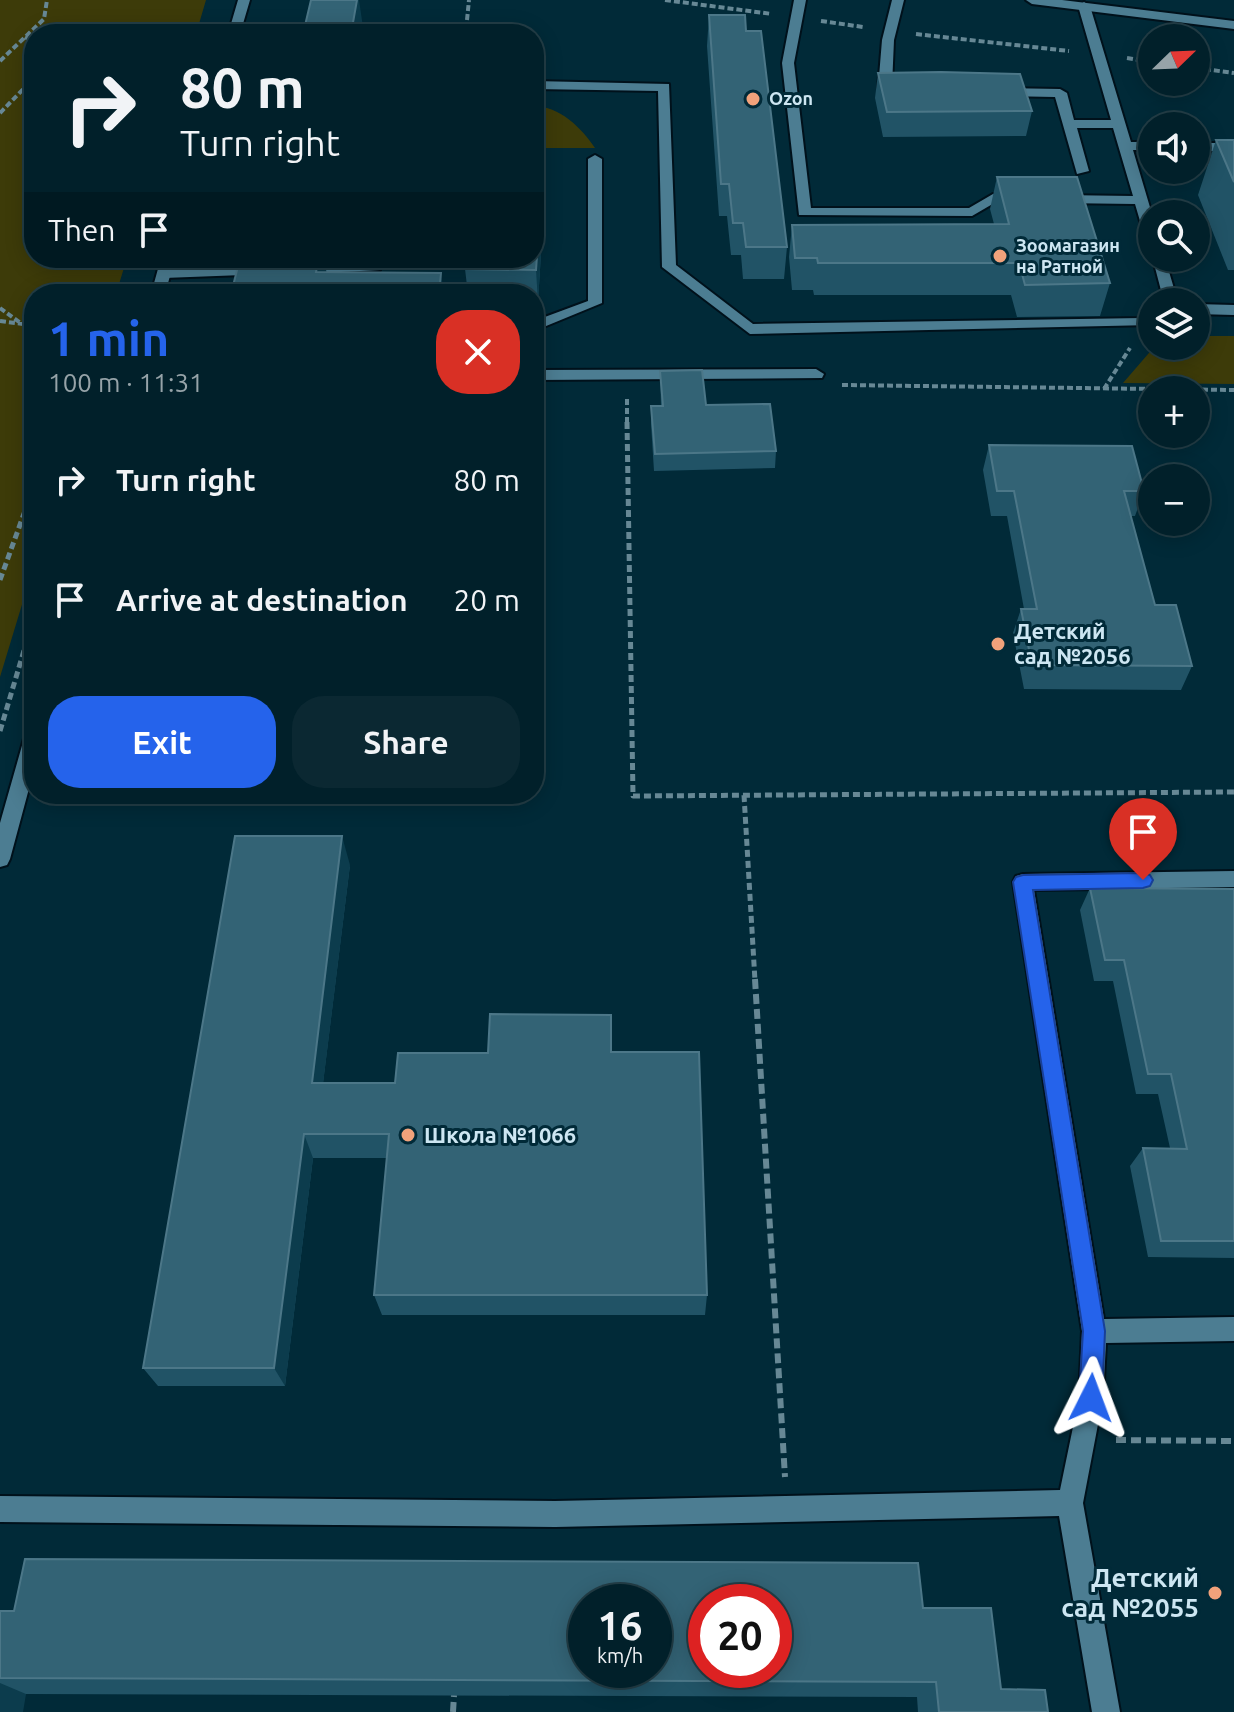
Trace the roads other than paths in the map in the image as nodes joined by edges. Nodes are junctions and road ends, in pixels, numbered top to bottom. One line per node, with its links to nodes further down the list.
1 (244, 0): 7 (street)
2 (800, 0): 20 (street)
3 (898, 0): 10 (street)
4 (1032, 0): 6 (street)
5 (1159, 0): 8 (street)
6 (1084, 6): 8 (street); 13 (street)
7 (237, 24)
8 (1234, 24)
9 (544, 85): 27 (street)
10 (917, 90)
11 (980, 91): 12 (street)
12 (1069, 124): 13 (street); 19 (street)
13 (1119, 124): 14 (street)
14 (1125, 146): 15 (street); 20 (street)
15 (1138, 146)
16 (1210, 147): 17 (street)
17 (1234, 147)
18 (595, 159): 28 (street)
19 (1082, 171)
20 (1141, 200)
21 (166, 268): 23 (street)
22 (345, 268): 23 (street)
23 (164, 274): 24 (street)
24 (161, 284)
25 (1210, 309): 26 (street)
26 (1234, 310)
27 (1138, 321)
28 (544, 322)
29 (816, 374): 30 (street)
30 (544, 375)
31 (24, 771): 32 (street)
32 (0, 859)
33 (1234, 879): 35 (street)
34 (1234, 1329): 35 (street)
35 (1094, 1331): 36 (street)
36 (1070, 1503): 37 (street); 38 (street)
37 (0, 1509)
38 (1106, 1712)

